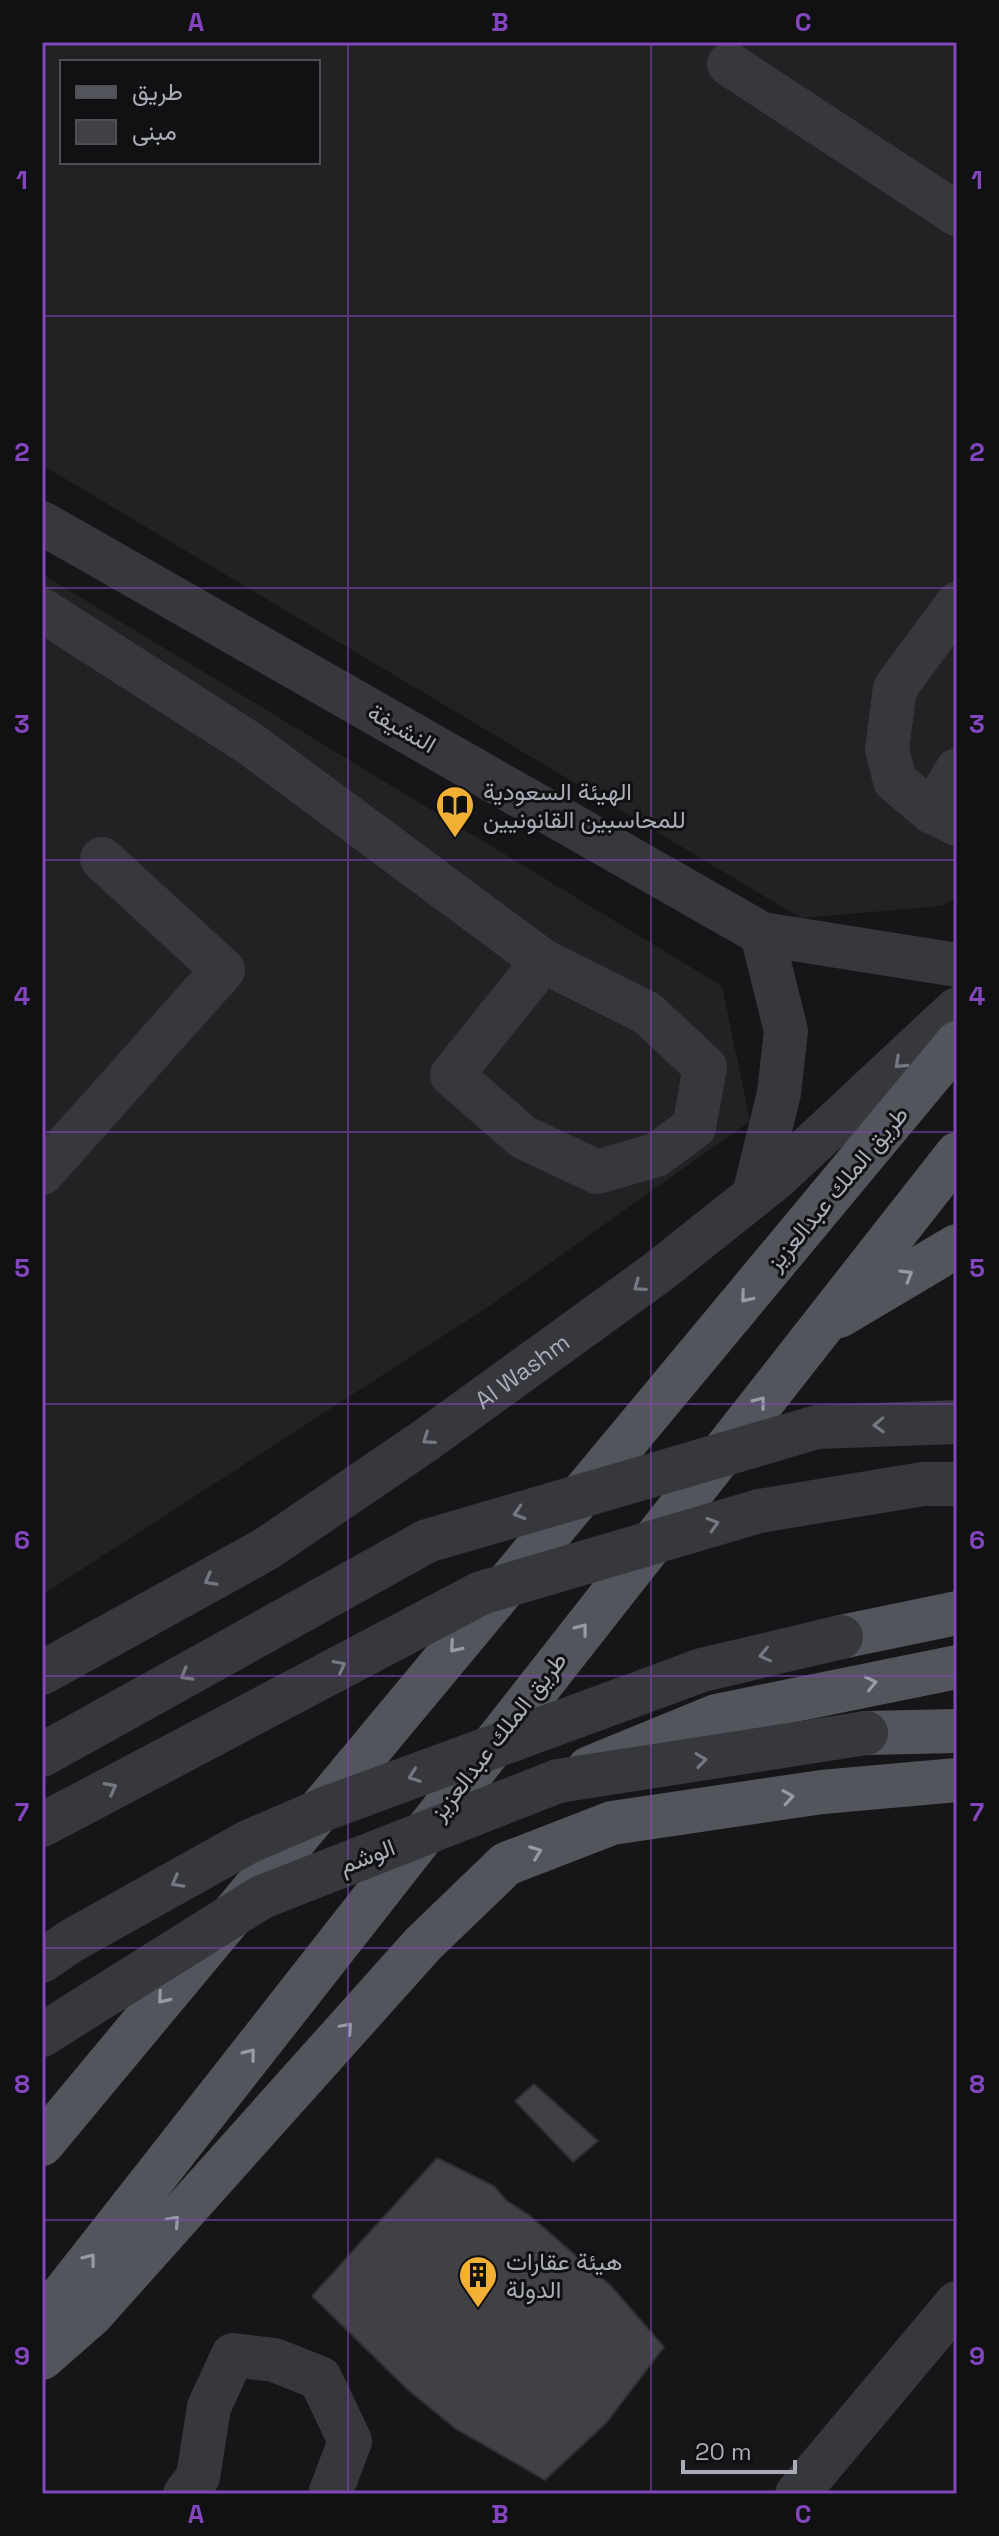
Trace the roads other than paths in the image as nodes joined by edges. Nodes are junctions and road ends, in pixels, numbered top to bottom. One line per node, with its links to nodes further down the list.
1 (729, 64): 2 (street)
2 (957, 214)
3 (42, 523): 9 (street, النشيفة)
4 (42, 610): 10 (street)
5 (949, 630): 7 (street)
6 (957, 770): 7 (street)
7 (944, 818)
8 (102, 859): 15 (street)
9 (762, 934): 11 (street); 16 (street)
10 (543, 961): 10 (street)
11 (957, 965)
12 (957, 1009): 16 (street, Al Washm, one-way to 16)
13 (957, 1043): 33 (main road, طريق الملك عبدالعزيز, one-way to 33)
14 (957, 1154): 18 (main road, طريق الملك عبدالعزيز)
15 (42, 1173)
16 (754, 1195): 24 (street, Al Washm, one-way to 24)
17 (957, 1246): 18 (main road, one-way to 17)
18 (816, 1329): 35 (main road, طريق الملك عبدالعزيز, one-way to 18)
19 (957, 1422): 27 (street, one-way to 27, bridge)
20 (957, 1484): 30 (street, one-way to 20, bridge)
21 (957, 1613): 22 (main road)
22 (841, 1637): 31 (street, one-way to 31, bridge)
23 (957, 1667): 29 (main road, one-way to 23)
24 (42, 1673)
25 (957, 1731): 26 (main road)
26 (866, 1733): 29 (street, الوشم, one-way to 26, bridge)
27 (42, 1755)
28 (957, 1780): 36 (main road, one-way to 28)
29 (558, 1781): 32 (street, الوشم, bridge)
30 (42, 1825)
31 (42, 1961)
32 (42, 2035)
33 (42, 2144)
34 (957, 2303): 39 (street)
35 (42, 2321)
36 (42, 2358)
37 (185, 2494): 38 (street)
38 (330, 2494)
39 (797, 2494)

